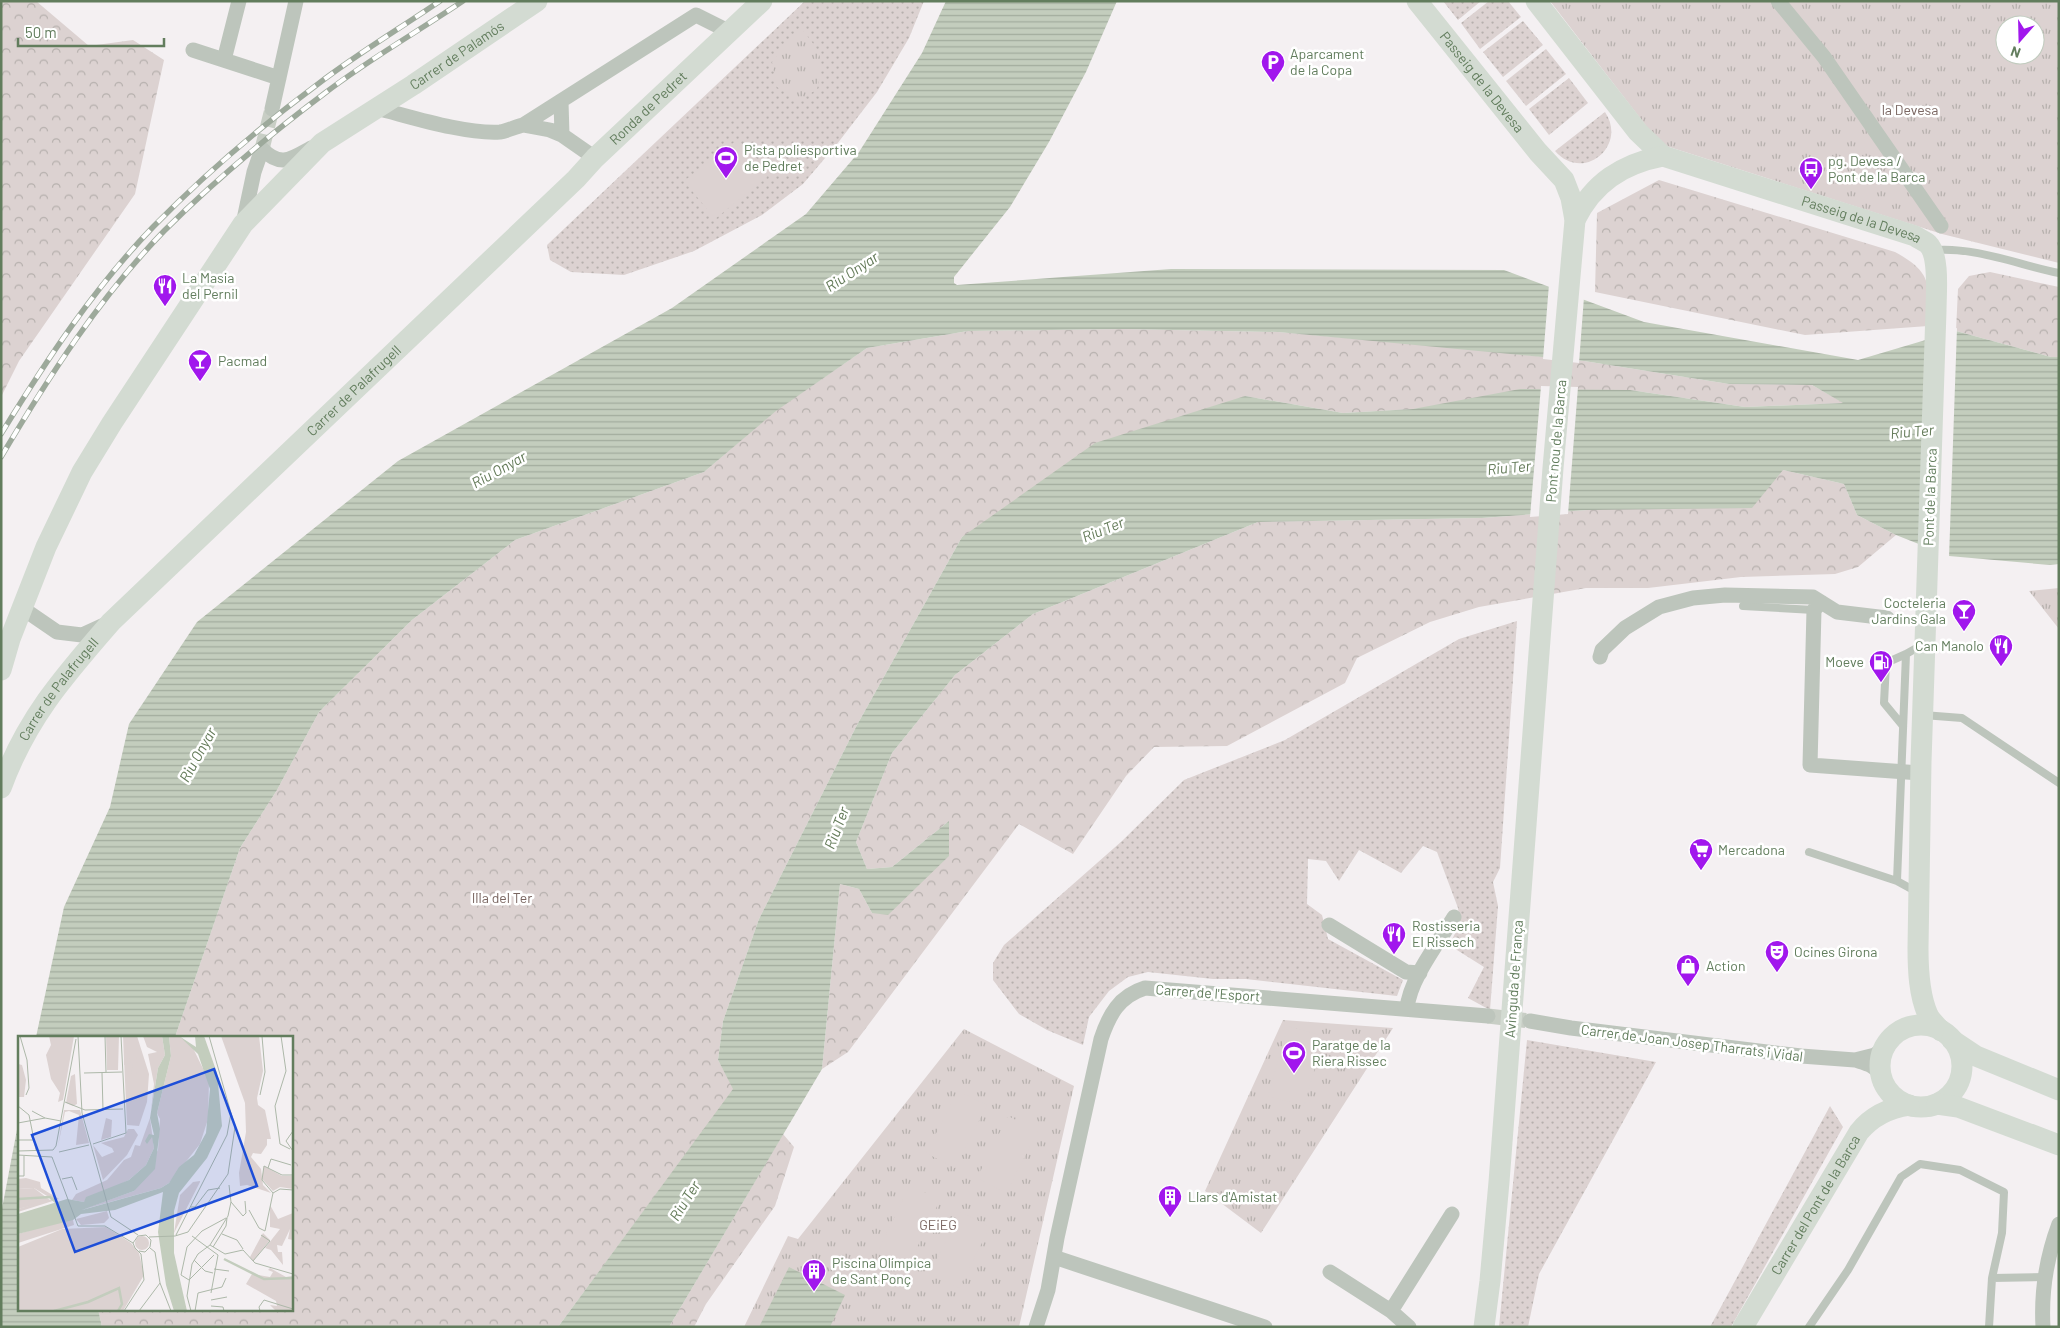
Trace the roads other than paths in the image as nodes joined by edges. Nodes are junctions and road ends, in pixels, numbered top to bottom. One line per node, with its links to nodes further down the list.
1 (239, 1): 10 (street)
2 (296, 1): 11 (street)
3 (537, 1): 13 (main road, Carrer de Palamós)
4 (762, 1): 8 (main road, Ronda de Pedret)
5 (1417, 1): 20 (main road, Passeig de la Devesa)
6 (1536, 1): 18 (main road, Passeig de la Devesa)
7 (1778, 1): 22 (street)
8 (730, 32): 12 (street); 19 (main road, Ronda de Pedret)
9 (192, 50): 10 (street)
10 (224, 60): 11 (street)
11 (279, 78): 14 (street)
12 (561, 102): 15 (street); 16 (street)
13 (376, 108): 15 (street); 17 (main road, Carrer de Palamós)
14 (272, 109)
15 (523, 125): 16 (street)
16 (562, 135): 19 (street)
17 (322, 143): 21 (main road, Carrer de Palamós); 21 (street)
18 (1663, 156): 20 (main road, Passeig de la Devesa); 23 (main road, Passeig de la Devesa)
19 (595, 158): 29 (main road, Carrer de Palafrugell)
20 (1575, 220): 30 (main road, Pont nou de la Barca)
21 (243, 224): 27 (main road, Carrer de Palamós)
22 (1940, 226)
23 (1933, 250): 24 (lane, Passeig de la Devesa); 31 (main road, Pont de la Barca)
24 (2059, 273)
25 (1743, 606): 26 (lane)
26 (1817, 606): 28 (street); 33 (street); 37 (street)
27 (22, 608): 29 (street, Carrer de Palafrugell); 34 (main road, Carrer de Palamós)
28 (1887, 618)
29 (111, 622): 39 (main road, Carrer de Palafrugell)
30 (1541, 630): 67 (main road, Avinguda de França)
31 (1926, 642): 32 (lane); 35 (main road)
32 (1906, 654): 36 (lane); 36 (lane)
33 (1600, 657)
34 (1, 670)
35 (1922, 715): 37 (main road); 38 (lane)
36 (1903, 726): 37 (lane)
37 (1911, 772): 41 (lane); 42 (main road)
38 (2059, 783)
39 (1, 788)
40 (1809, 852): 41 (lane)
41 (1897, 881): 42 (lane)
42 (1919, 893): 49 (main road)
43 (1454, 917): 45 (street)
44 (1329, 925): 45 (street)
45 (1420, 973): 46 (street)
46 (1407, 1009): 47 (street, Carrer de l'Esport); 59 (street, Carrer de l'Esport)
47 (1488, 1016)
48 (1530, 1021): 51 (street, Carrer de Joan Josep Tharrats i Vidal)
49 (1946, 1035): 50 (main road); 53 (main road); 54 (main road)
50 (1884, 1048): 51 (street, Carrer de Joan Josep Tharrats i Vidal); 52 (main road)
51 (1855, 1060): 52 (street, Carrer de Joan Josep Tharrats i Vidal)
52 (1880, 1075): 55 (main road)
53 (2059, 1090)
54 (1937, 1104): 55 (main road); 56 (main road)
55 (1909, 1105): 68 (main road, Carrer del Pont de la Barca)
56 (2059, 1145)
57 (1452, 1214): 63 (street)
58 (2059, 1224): 60 (street)
59 (1054, 1257): 64 (street); 65 (street, Carrer de l'Esport)
60 (2050, 1271): 62 (lane); 71 (street)
61 (1330, 1272): 63 (street)
62 (1992, 1278): 69 (lane); 70 (lane)
63 (1391, 1311): 66 (street)
64 (1258, 1326)
65 (1036, 1327)
66 (1409, 1327)
67 (1484, 1327)
68 (1743, 1327)
69 (1809, 1327)
70 (1989, 1327)
71 (2044, 1327)

